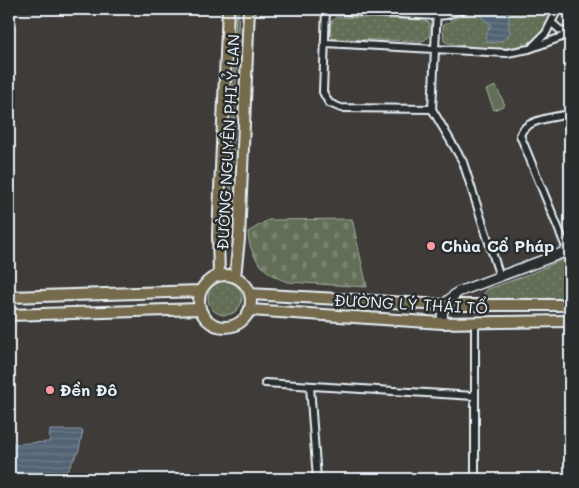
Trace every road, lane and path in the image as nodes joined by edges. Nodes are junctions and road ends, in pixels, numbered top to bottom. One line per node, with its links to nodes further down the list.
1 (228, 9): 15 (main road, ĐƯỜNG NGUYÊN PHI Ỷ LAN)
2 (249, 9): 16 (main road, ĐƯỜNG NGUYÊN PHI Ỷ LAN)
3 (464, 9): 6 (street)
4 (558, 9): 7 (street)
5 (326, 10): 6 (street); 9 (street)
6 (437, 12): 10 (street)
7 (552, 23): 8 (street); 11 (street)
8 (570, 33): 11 (street)
9 (325, 43): 10 (street); 12 (street)
10 (436, 48): 11 (street); 12 (street)
11 (529, 50)
12 (432, 109): 17 (street)
13 (570, 114): 14 (street)
14 (569, 251): 17 (street)
15 (219, 276): 16 (main road); 18 (main road)
16 (235, 277): 19 (main road)
17 (500, 277): 21 (street)
18 (201, 291): 20 (main road); 23 (main road)
19 (250, 294): 21 (main road, ĐƯỜNG LÝ THÁI TỔ); 24 (main road)
20 (9, 297)
21 (444, 305): 22 (main road, ĐƯỜNG LÝ THÁI TỔ); 27 (street)
22 (570, 305)
23 (200, 309): 24 (main road); 25 (main road)
24 (250, 310): 27 (main road, ĐƯỜNG LÝ THÁI TỔ)
25 (9, 315)
26 (570, 321): 28 (main road, ĐƯỜNG LÝ THÁI TỔ)
27 (442, 323): 28 (main road, ĐƯỜNG LÝ THÁI TỔ)
28 (475, 324): 31 (street)
29 (265, 383): 30 (street)
30 (310, 386): 31 (street); 32 (street)
31 (474, 396): 33 (street)
32 (317, 479)
33 (475, 479)

